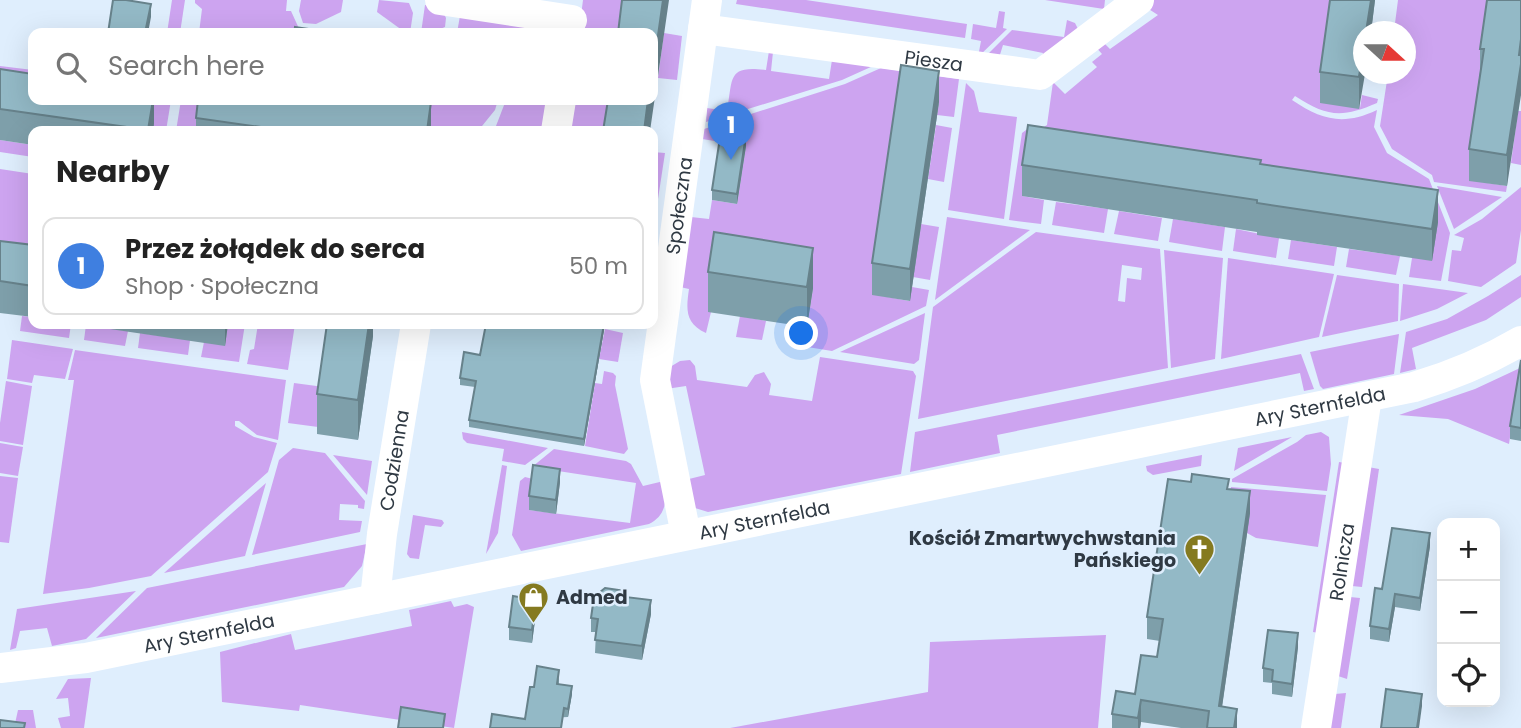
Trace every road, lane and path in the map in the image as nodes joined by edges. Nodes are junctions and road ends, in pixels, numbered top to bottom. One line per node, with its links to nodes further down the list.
1 (440, 0): 4 (street)
2 (1139, 0): 3 (street, Piesza)
3 (705, 15): 7 (street, Społeczna)
4 (573, 18)
5 (560, 105): 6 (street)
6 (557, 126)
7 (661, 283): 11 (street, Społeczna)
8 (415, 329): 12 (street, Codzienna)
9 (1521, 341): 10 (street, Ary Sternfelda)
10 (1367, 397): 11 (street, Ary Sternfelda); 14 (street, Rolnicza)
11 (686, 536): 12 (street, Ary Sternfelda)
12 (375, 599): 13 (street, Ary Sternfelda)
13 (0, 668)
14 (1316, 728)

